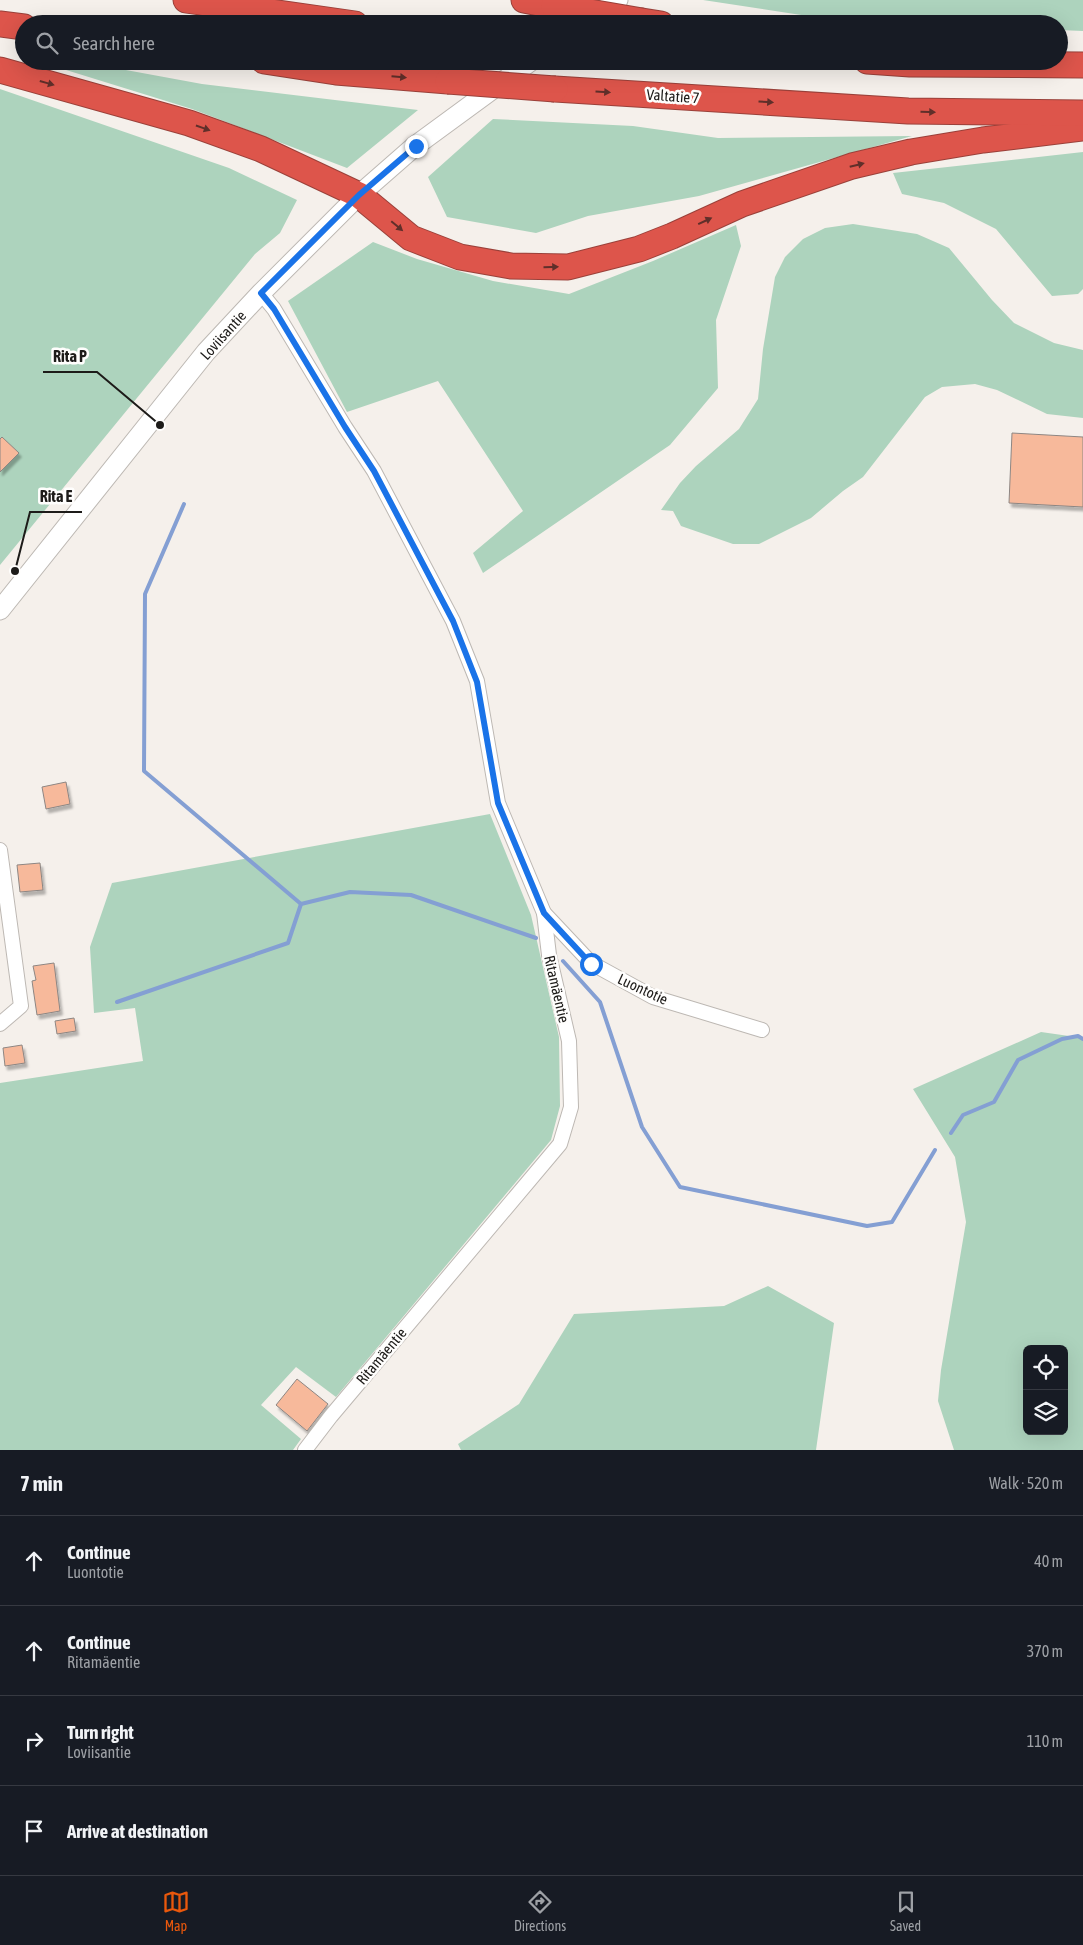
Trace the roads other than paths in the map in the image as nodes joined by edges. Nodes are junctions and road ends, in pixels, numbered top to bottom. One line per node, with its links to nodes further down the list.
1 (186, 0): 4 (highway)
2 (524, 0): 6 (highway, bridge)
3 (618, 0): 5 (main road)
4 (292, 15)
5 (597, 15)
6 (609, 15)
7 (0, 24): 8 (highway)
8 (15, 26)
9 (1068, 65): 10 (highway)
10 (1083, 65)
11 (0, 70): 16 (highway, one-way to 16)
12 (323, 70): 14 (highway, Valtatie 7, one-way to 14, bridge)
13 (519, 70): 16 (main road, Loviisantie)
14 (1083, 113)
15 (1083, 128): 16 (highway, one-way to 15)
16 (359, 195): 17 (main road, Loviisantie)
17 (261, 293): 18 (main road, Loviisantie); 20 (street, Ritamäentie)
18 (0, 610)
19 (0, 850): 21 (street)
20 (544, 913): 22 (street, Luontotie); 23 (street, Ritamäentie)
21 (0, 1024)
22 (762, 1030)
23 (305, 1450)

